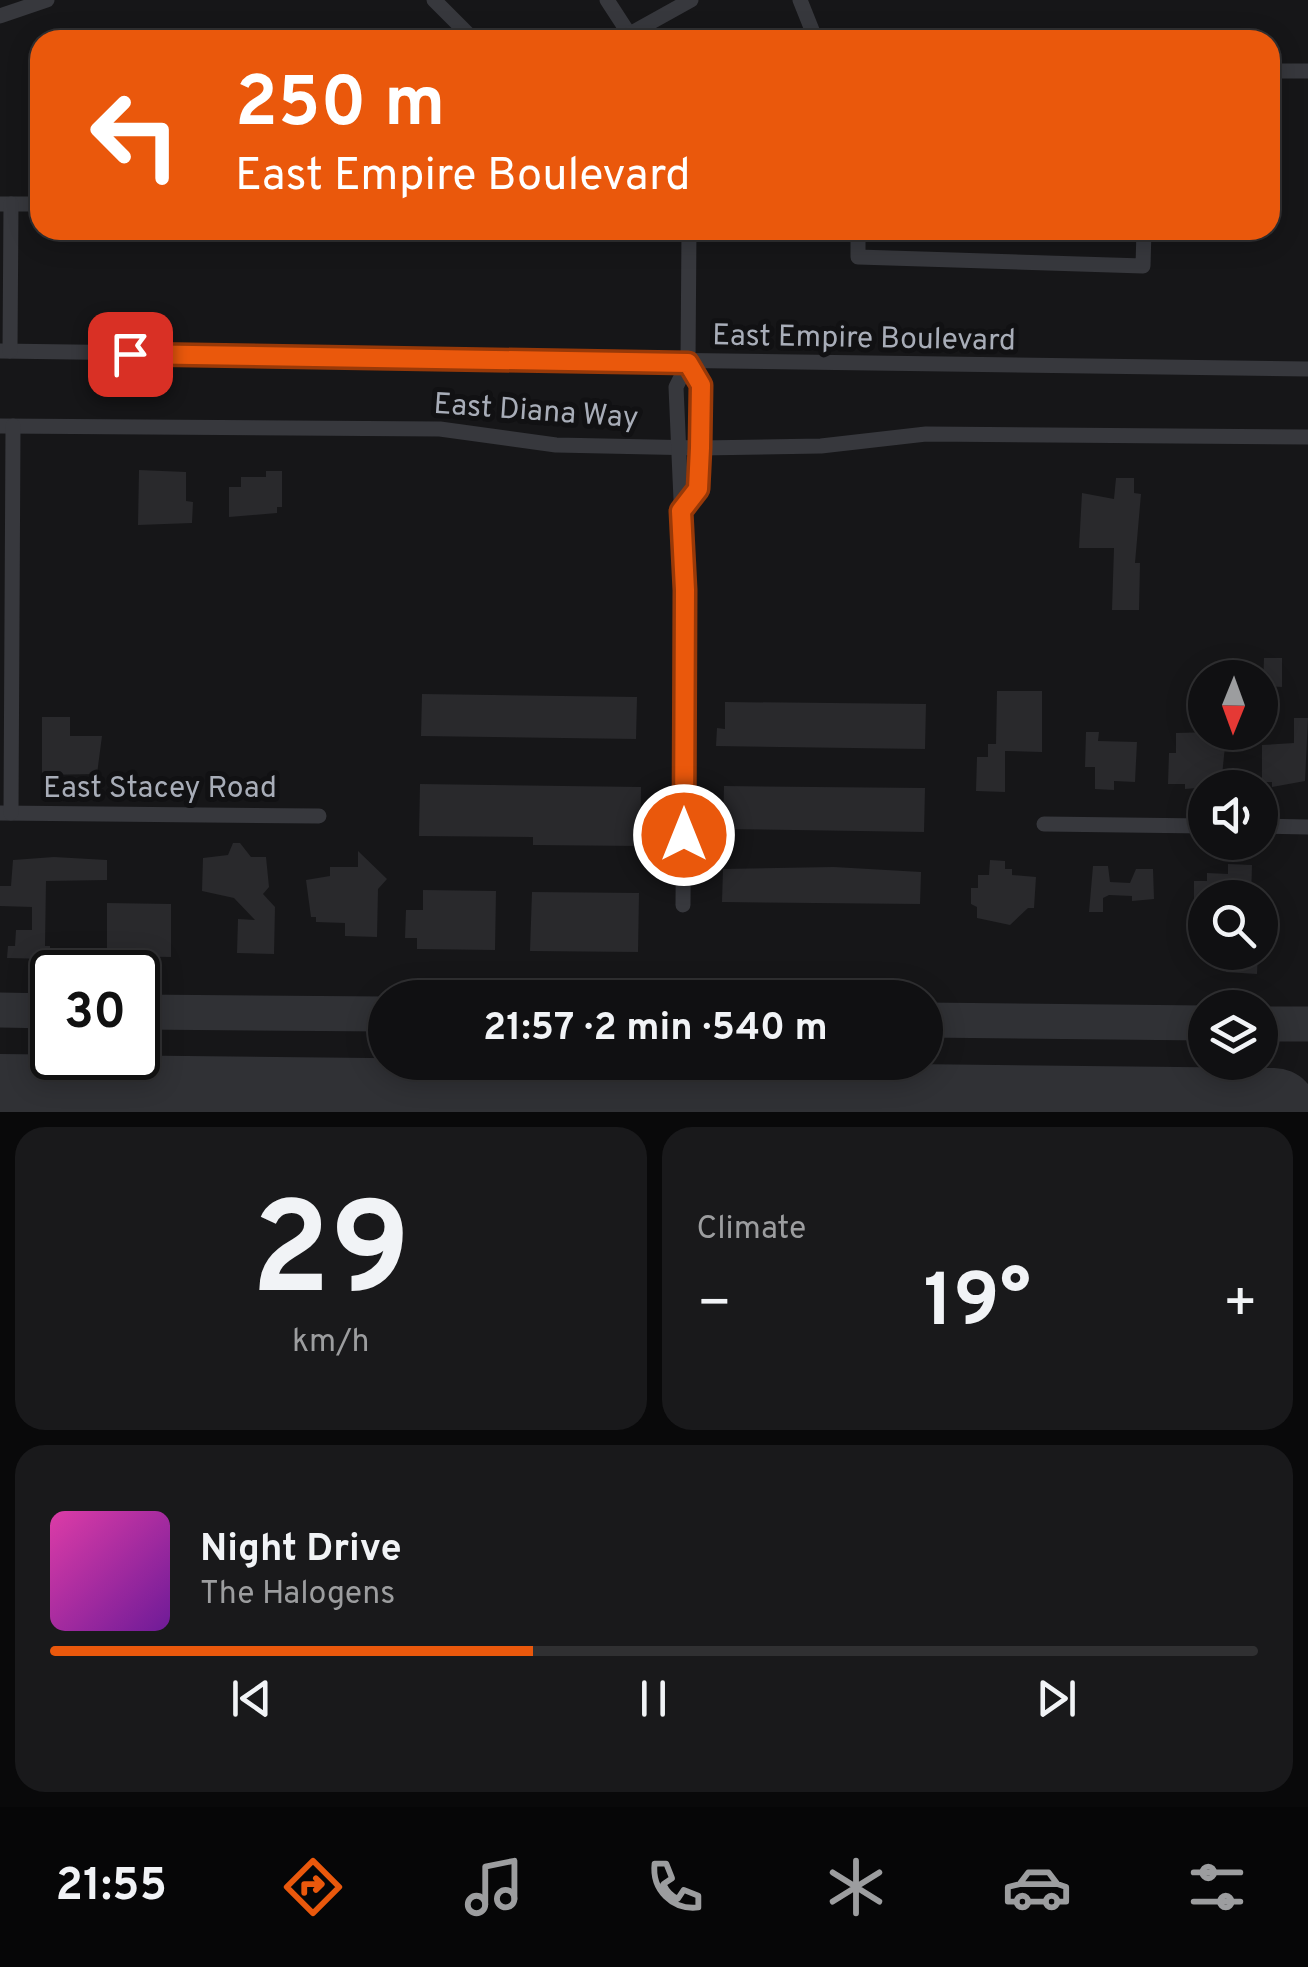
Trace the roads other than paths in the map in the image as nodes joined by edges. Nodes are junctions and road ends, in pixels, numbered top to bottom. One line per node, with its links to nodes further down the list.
1 (47, 0): 6 (street)
2 (434, 0): 7 (street)
3 (606, 0): 8 (street)
4 (691, 0): 9 (street)
5 (800, 0): 10 (street)
6 (0, 16)
7 (464, 30)
8 (623, 30)
9 (640, 30)
10 (812, 30)
11 (1280, 70): 12 (street)
12 (1308, 71)
13 (6, 204): 17 (street)
14 (690, 240): 18 (street)
15 (858, 240): 16 (street)
16 (1144, 240)
17 (5, 351): 18 (street, East Empire Boulevard)
18 (688, 363): 19 (street, East Empire Boulevard); 22 (street); 23 (street)
19 (1308, 369)
20 (6, 426): 22 (street, East Diana Way); 25 (street)
21 (1308, 437): 23 (street, East Diana Way)
22 (678, 447): 23 (street, East Diana Way); 24 (street)
23 (700, 448): 24 (street)
24 (681, 511): 31 (street)
25 (6, 813): 26 (street, East Stacey Road)
26 (319, 816)
27 (1044, 824): 28 (street)
28 (1188, 826)
29 (1278, 826): 30 (street)
30 (1308, 827)
31 (684, 905)

